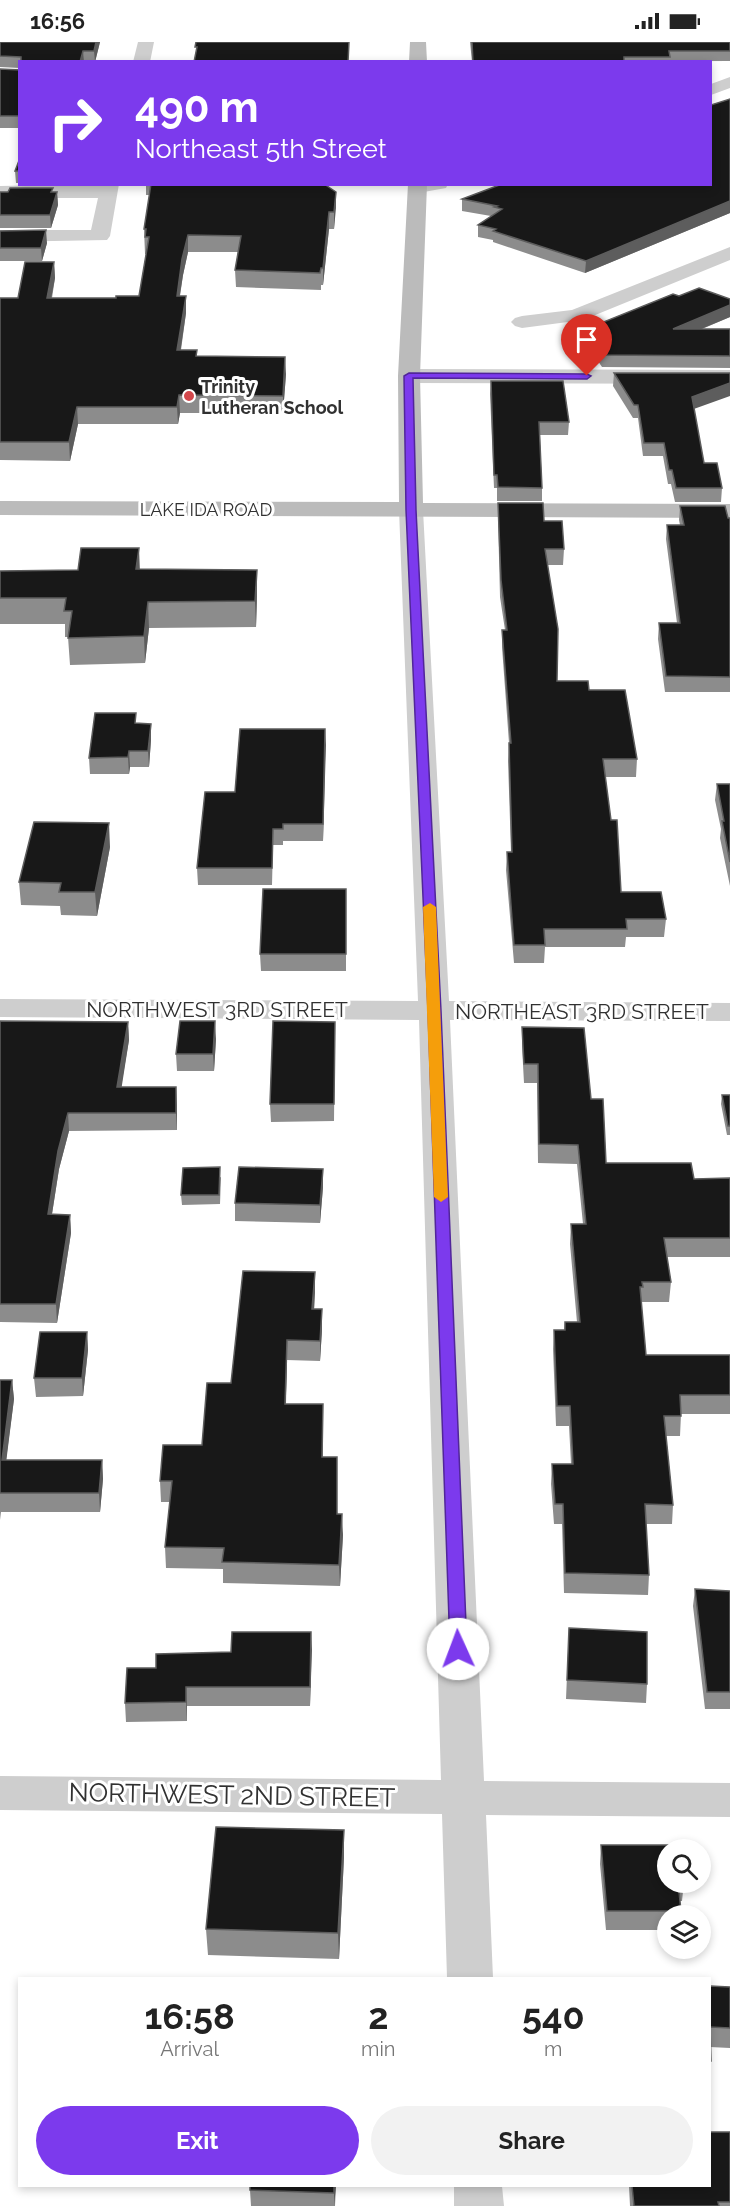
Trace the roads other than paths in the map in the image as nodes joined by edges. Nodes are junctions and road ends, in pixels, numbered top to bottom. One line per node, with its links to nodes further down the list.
1 (146, 42): 3 (street)
2 (418, 42): 4 (street)
3 (142, 60)
4 (418, 60)
5 (712, 81): 6 (street)
6 (730, 82): 7 (street)
7 (712, 90)
8 (425, 186): 14 (street)
9 (109, 188): 10 (street); 11 (street)
10 (0, 192)
11 (0, 236)
12 (730, 253): 13 (street)
13 (522, 322)
14 (409, 376): 15 (street); 17 (street)
15 (730, 377)
16 (0, 507): 17 (street, LAKE IDA ROAD)
17 (411, 510): 18 (street, LAKE IDA ROAD); 20 (street)
18 (730, 511)
19 (0, 1008): 20 (street, NORTHWEST 3RD STREET)
20 (435, 1011): 21 (street, NORTHEAST 3RD STREET); 23 (street)
21 (730, 1012)
22 (0, 1792): 23 (street, NORTHWEST 2ND STREET)
23 (464, 1797): 24 (street, NORTHWEST 2ND STREET); 25 (street)
24 (730, 1800)
25 (470, 1977)
26 (478, 2187): 27 (street)
27 (479, 2206)

